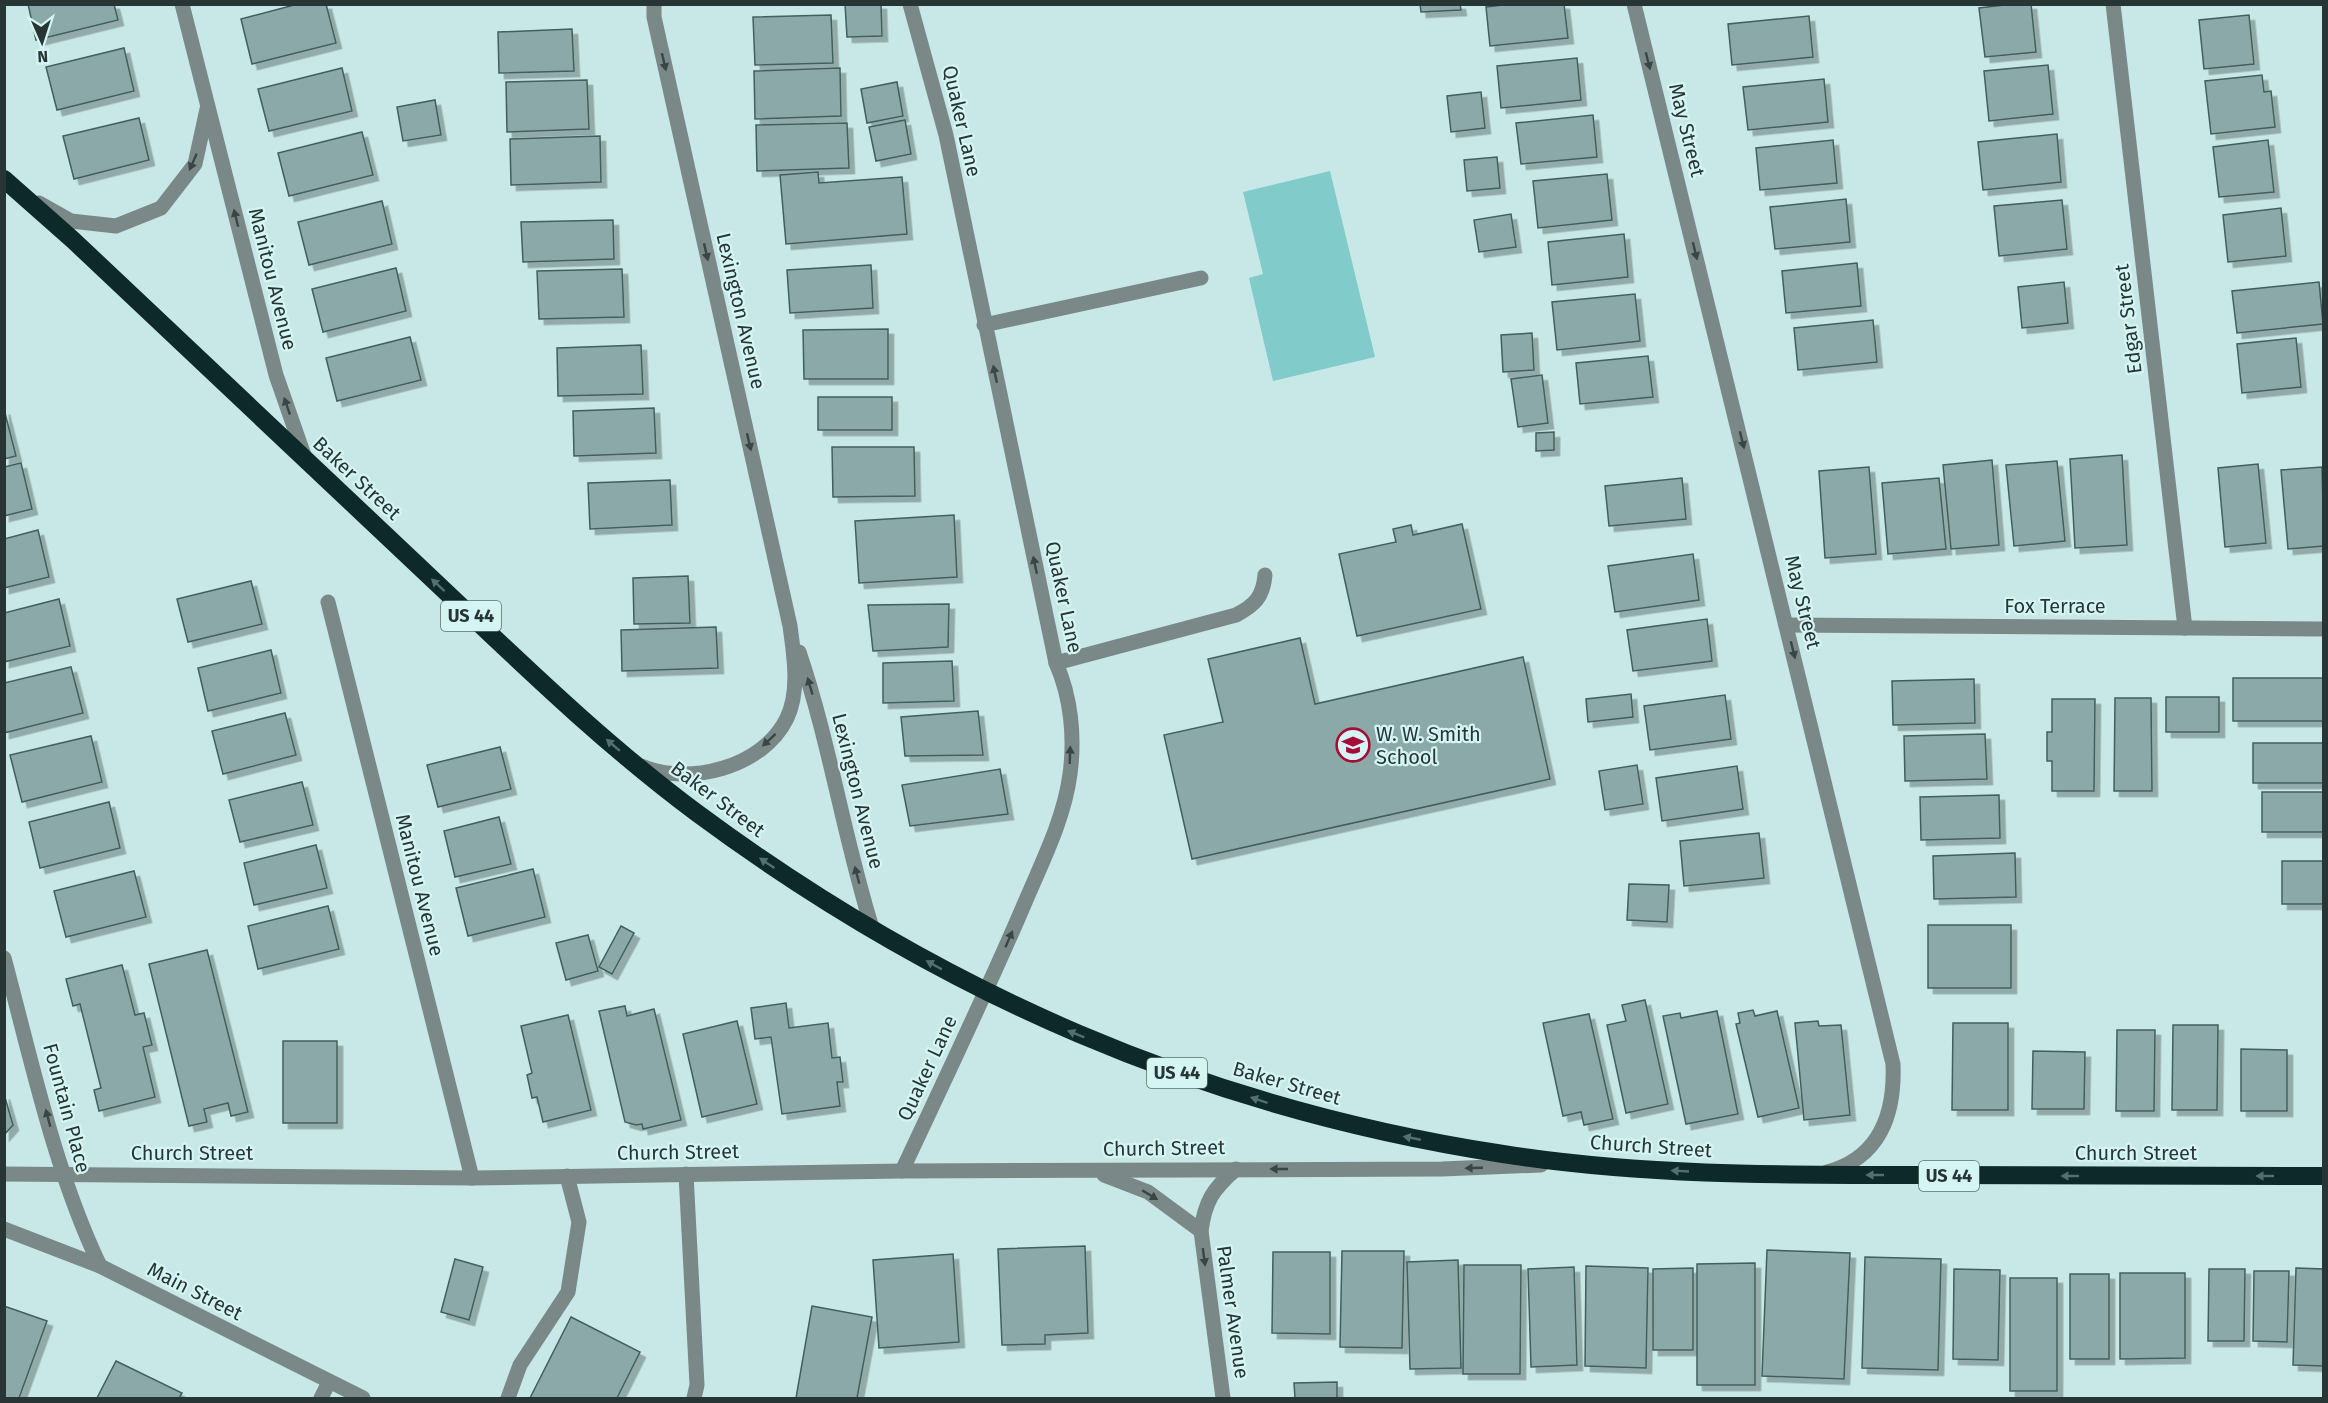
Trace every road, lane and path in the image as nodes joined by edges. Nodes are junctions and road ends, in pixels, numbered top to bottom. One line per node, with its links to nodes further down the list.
1 (182, 4): 6 (street, Manitou Avenue)
2 (654, 4): 15 (street, Lexington Avenue, one-way to 15)
3 (1634, 4): 14 (street, May Street, one-way to 14)
4 (2113, 4): 16 (street, Edgar Street)
5 (910, 6): 10 (street, Quaker Lane)
6 (208, 106): 8 (street, Manitou Avenue, one-way to 8); 11 (street, Manitou Avenue, one-way to 6)
7 (4, 179): 8 (highway, Baker Street / US 44)
8 (21, 193): 11 (highway, Baker Street / US 44)
9 (1201, 278): 10 (street)
10 (984, 325): 18 (street, Quaker Lane, one-way to 10)
11 (306, 461): 19 (highway, Baker Street / US 44, one-way to 11)
12 (1266, 575): 18 (street)
13 (328, 602): 33 (street, Manitou Avenue)
14 (1787, 624): 16 (street, Fox Terrace); 30 (street, May Street, one-way to 30)
15 (790, 627): 19 (street, Lexington Avenue, one-way to 19); 20 (street, Lexington Avenue, one-way to 15)
16 (2184, 628): 17 (street, Fox Terrace)
17 (2324, 629)
18 (1056, 663): 22 (street, Quaker Lane, one-way to 18)
19 (633, 763): 20 (highway, Baker Street / US 44, one-way to 19)
20 (873, 932): 22 (highway, Baker Street / US 44, one-way to 20)
21 (4, 958): 28 (street, Fountain Place, one-way to 21)
22 (986, 992): 23 (highway, Baker Street / US 44, one-way to 22); 25 (street, Quaker Lane)
23 (1574, 1163): 24 (street, Church Street, one-way to 24); 30 (highway, Church Street / US 44, one-way to 23)
24 (1236, 1169): 26 (street, Church Street); 35 (street, Palmer Avenue)
25 (902, 1171): 26 (street, Church Street); 29 (street, Church Street)
26 (1096, 1172): 35 (street, Palmer Avenue, one-way to 35)
27 (4, 1174): 28 (street, Church Street)
28 (63, 1174): 33 (street, Church Street); 36 (street, Fountain Place)
29 (686, 1174): 31 (street, Church Street); 41 (street)
30 (1816, 1175): 32 (highway, Church Street / US 44, one-way to 30)
31 (567, 1176): 33 (street, Church Street); 40 (street)
32 (2324, 1176)
33 (472, 1178)
34 (4, 1229): 36 (street, Main Street)
35 (1201, 1231): 42 (street, Palmer Avenue, one-way to 42)
36 (100, 1266): 37 (street, Main Street)
37 (330, 1382): 38 (street); 39 (street, Main Street)
38 (321, 1398)
39 (363, 1398)
40 (508, 1398)
41 (694, 1398)
42 (1223, 1398)

